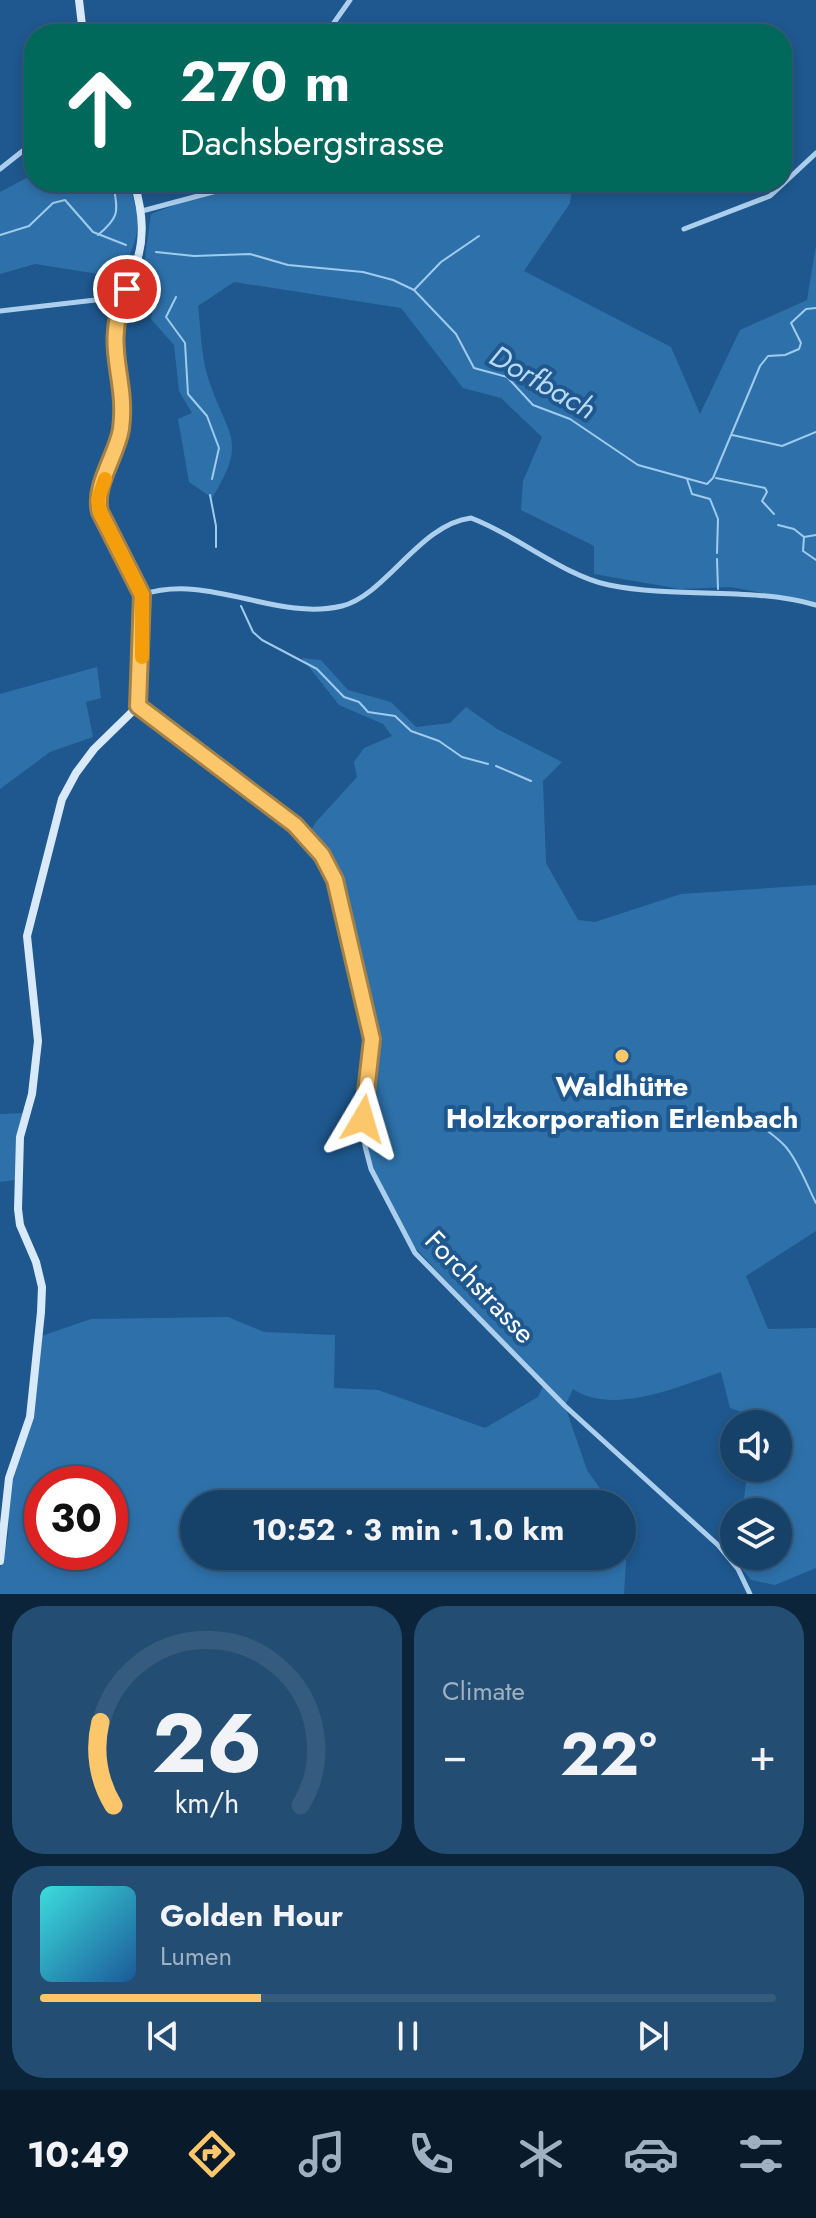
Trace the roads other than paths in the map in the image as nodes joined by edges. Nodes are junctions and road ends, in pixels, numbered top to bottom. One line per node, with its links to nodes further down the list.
1 (79, 0): 3 (street)
2 (350, 0): 4 (street)
3 (82, 24)
4 (333, 24)
5 (24, 150): 7 (street)
6 (816, 153): 8 (street)
7 (0, 169)
8 (792, 175)
9 (137, 192): 12 (street)
10 (215, 192): 12 (street)
11 (774, 192): 13 (street)
12 (142, 211): 14 (street)
13 (684, 229)
14 (120, 303): 15 (street); 16 (street)
15 (0, 311)
16 (142, 595): 17 (street); 18 (street)
17 (816, 605)
18 (138, 706): 19 (street); 20 (street, Forchstrasse)
19 (0, 1561)
20 (750, 1594)

